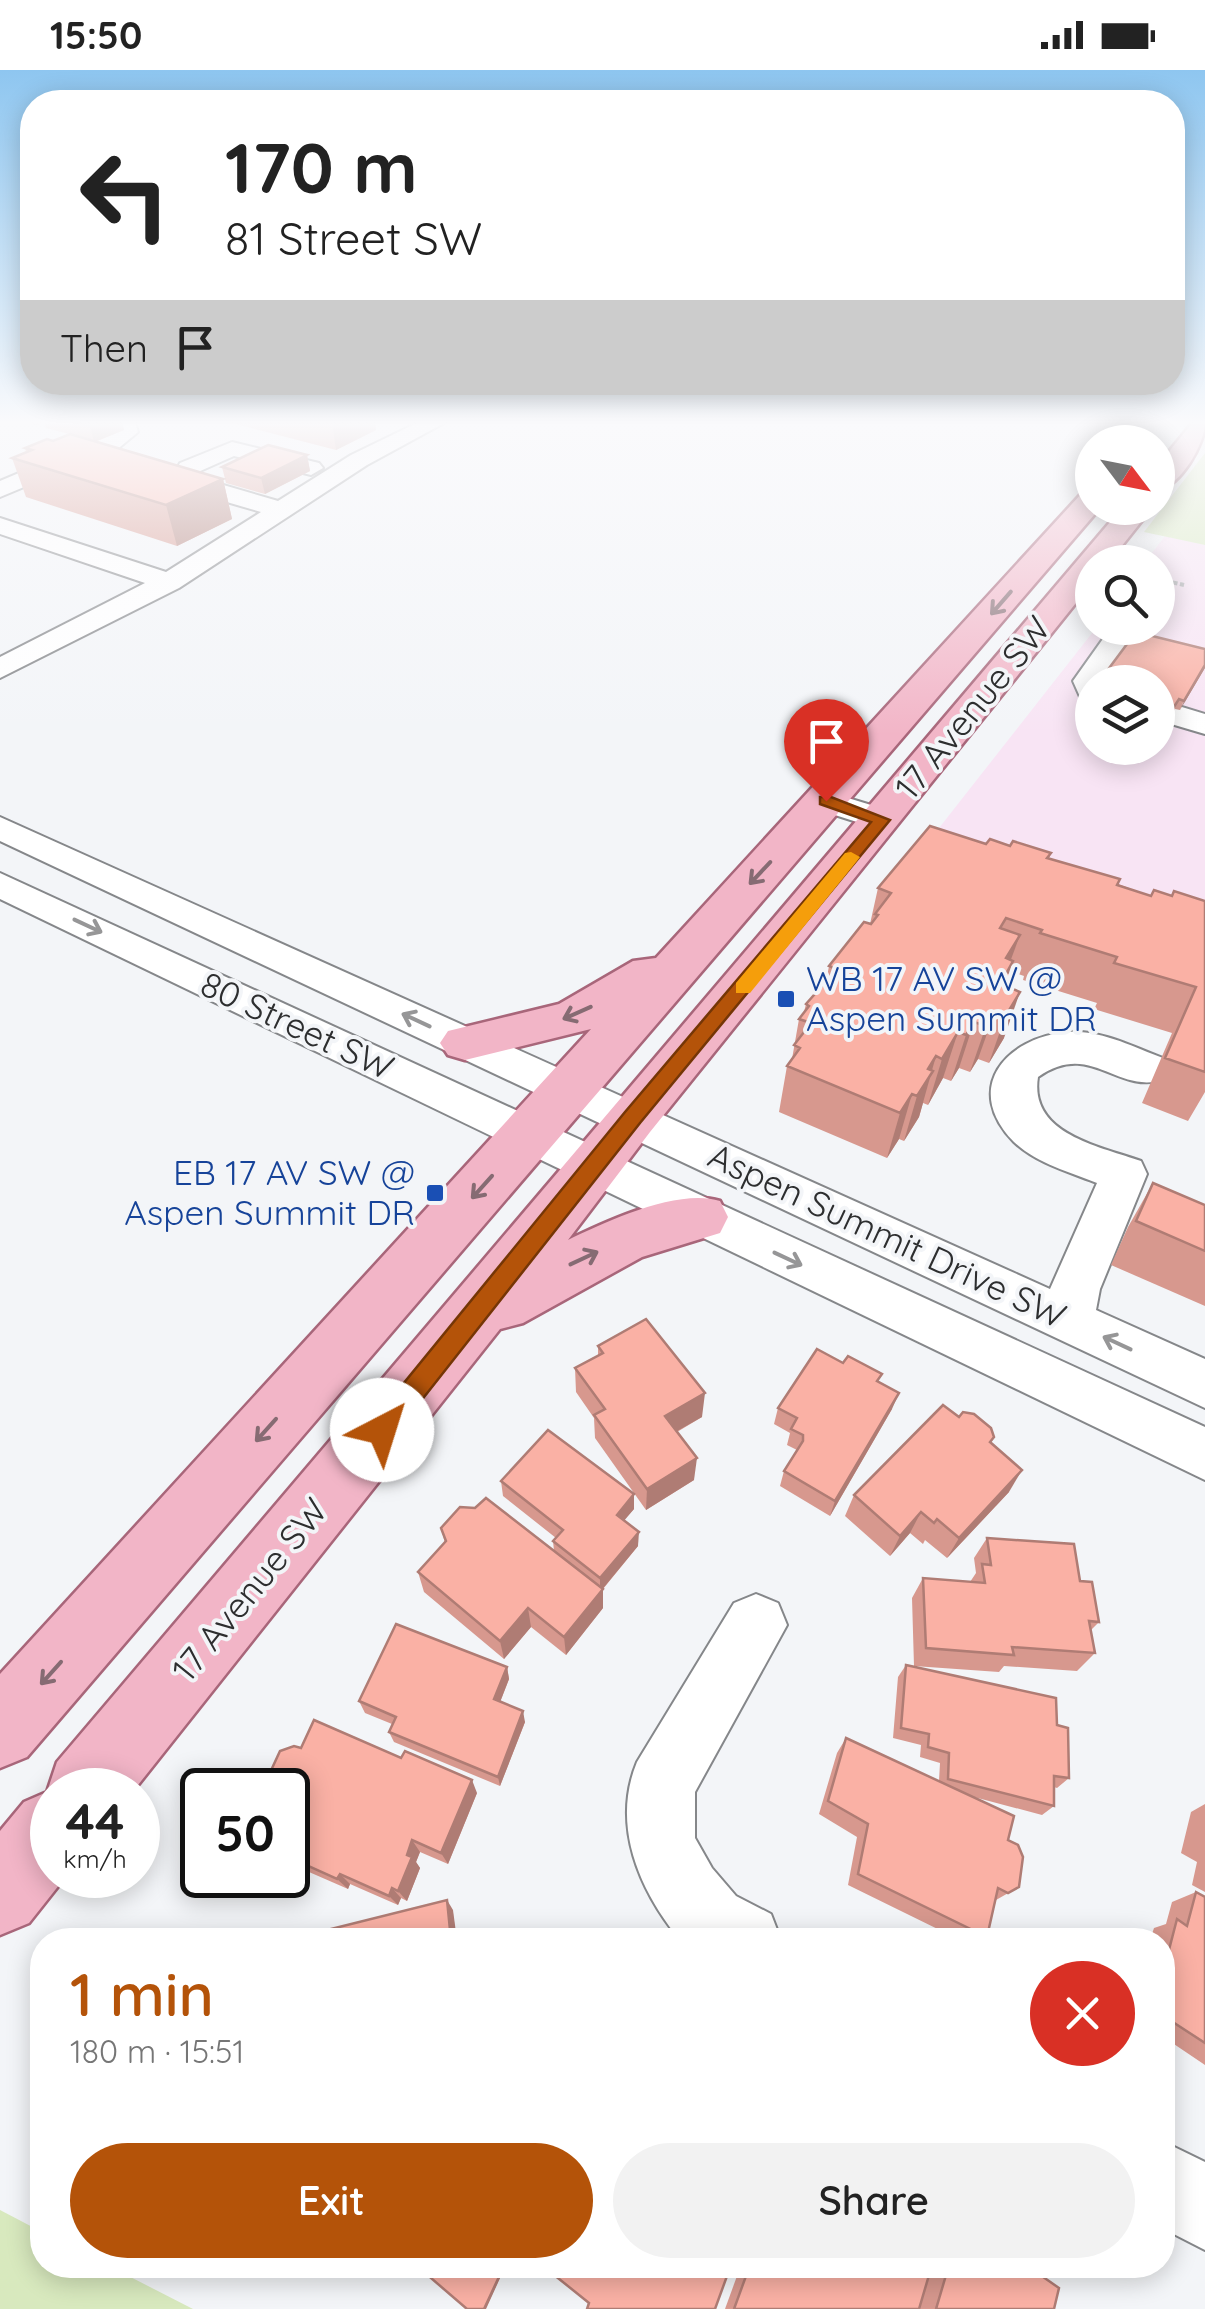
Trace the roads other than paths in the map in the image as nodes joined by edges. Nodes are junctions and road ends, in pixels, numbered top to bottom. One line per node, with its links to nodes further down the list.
1 (1, 526): 7 (street)
2 (259, 526): 7 (street)
3 (1069, 526): 5 (main road, 17 Avenue SW)
4 (1121, 526): 6 (main road, 17 Avenue SW)
5 (1066, 530): 6 (main road); 11 (main road, 17 Avenue SW, one-way to 11)
6 (1111, 539): 12 (main road, 17 Avenue SW)
7 (169, 582): 8 (street)
8 (0, 669)
9 (1175, 715): 10 (street)
10 (1205, 724)
11 (826, 801): 12 (street); 16 (main road, 17 Avenue SW, one-way to 16)
12 (882, 820): 20 (main road, 17 Avenue SW)
13 (0, 828): 14 (street, 80 Street SW)
14 (76, 862): 15 (street); 17 (street, 80 Street SW, one-way to 14)
15 (13, 890): 21 (street, 80 Street SW, one-way to 21)
16 (692, 947): 17 (main road, one-way to 17); 19 (main road, 17 Avenue SW)
17 (465, 1043): 19 (street, 80 Street SW)
18 (1148, 1069): 24 (street)
19 (569, 1089): 20 (street, Aspen Summit Drive SW); 21 (main road, 17 Avenue SW)
20 (632, 1118): 22 (main road, 17 Avenue SW); 24 (street, Aspen Summit Drive SW)
21 (528, 1136): 22 (street, 80 Street SW); 29 (main road, 17 Avenue SW, one-way to 29)
22 (595, 1167): 23 (street, Aspen Summit Drive SW); 25 (main road, 17 Avenue SW)
23 (700, 1217): 25 (main road, one-way to 23); 27 (street, Aspen Summit Drive SW, one-way to 27)
24 (1068, 1321): 26 (street, Aspen Summit Drive SW, one-way to 24)
25 (469, 1324): 30 (main road, 17 Avenue SW)
26 (1205, 1384)
27 (1205, 1454)
28 (756, 1625): 33 (street)
29 (0, 1730)
30 (104, 1768)
31 (30, 1857): 32 (main road)
32 (0, 1894)
33 (724, 1928)
34 (1175, 2189): 35 (street)
35 (1205, 2209)

